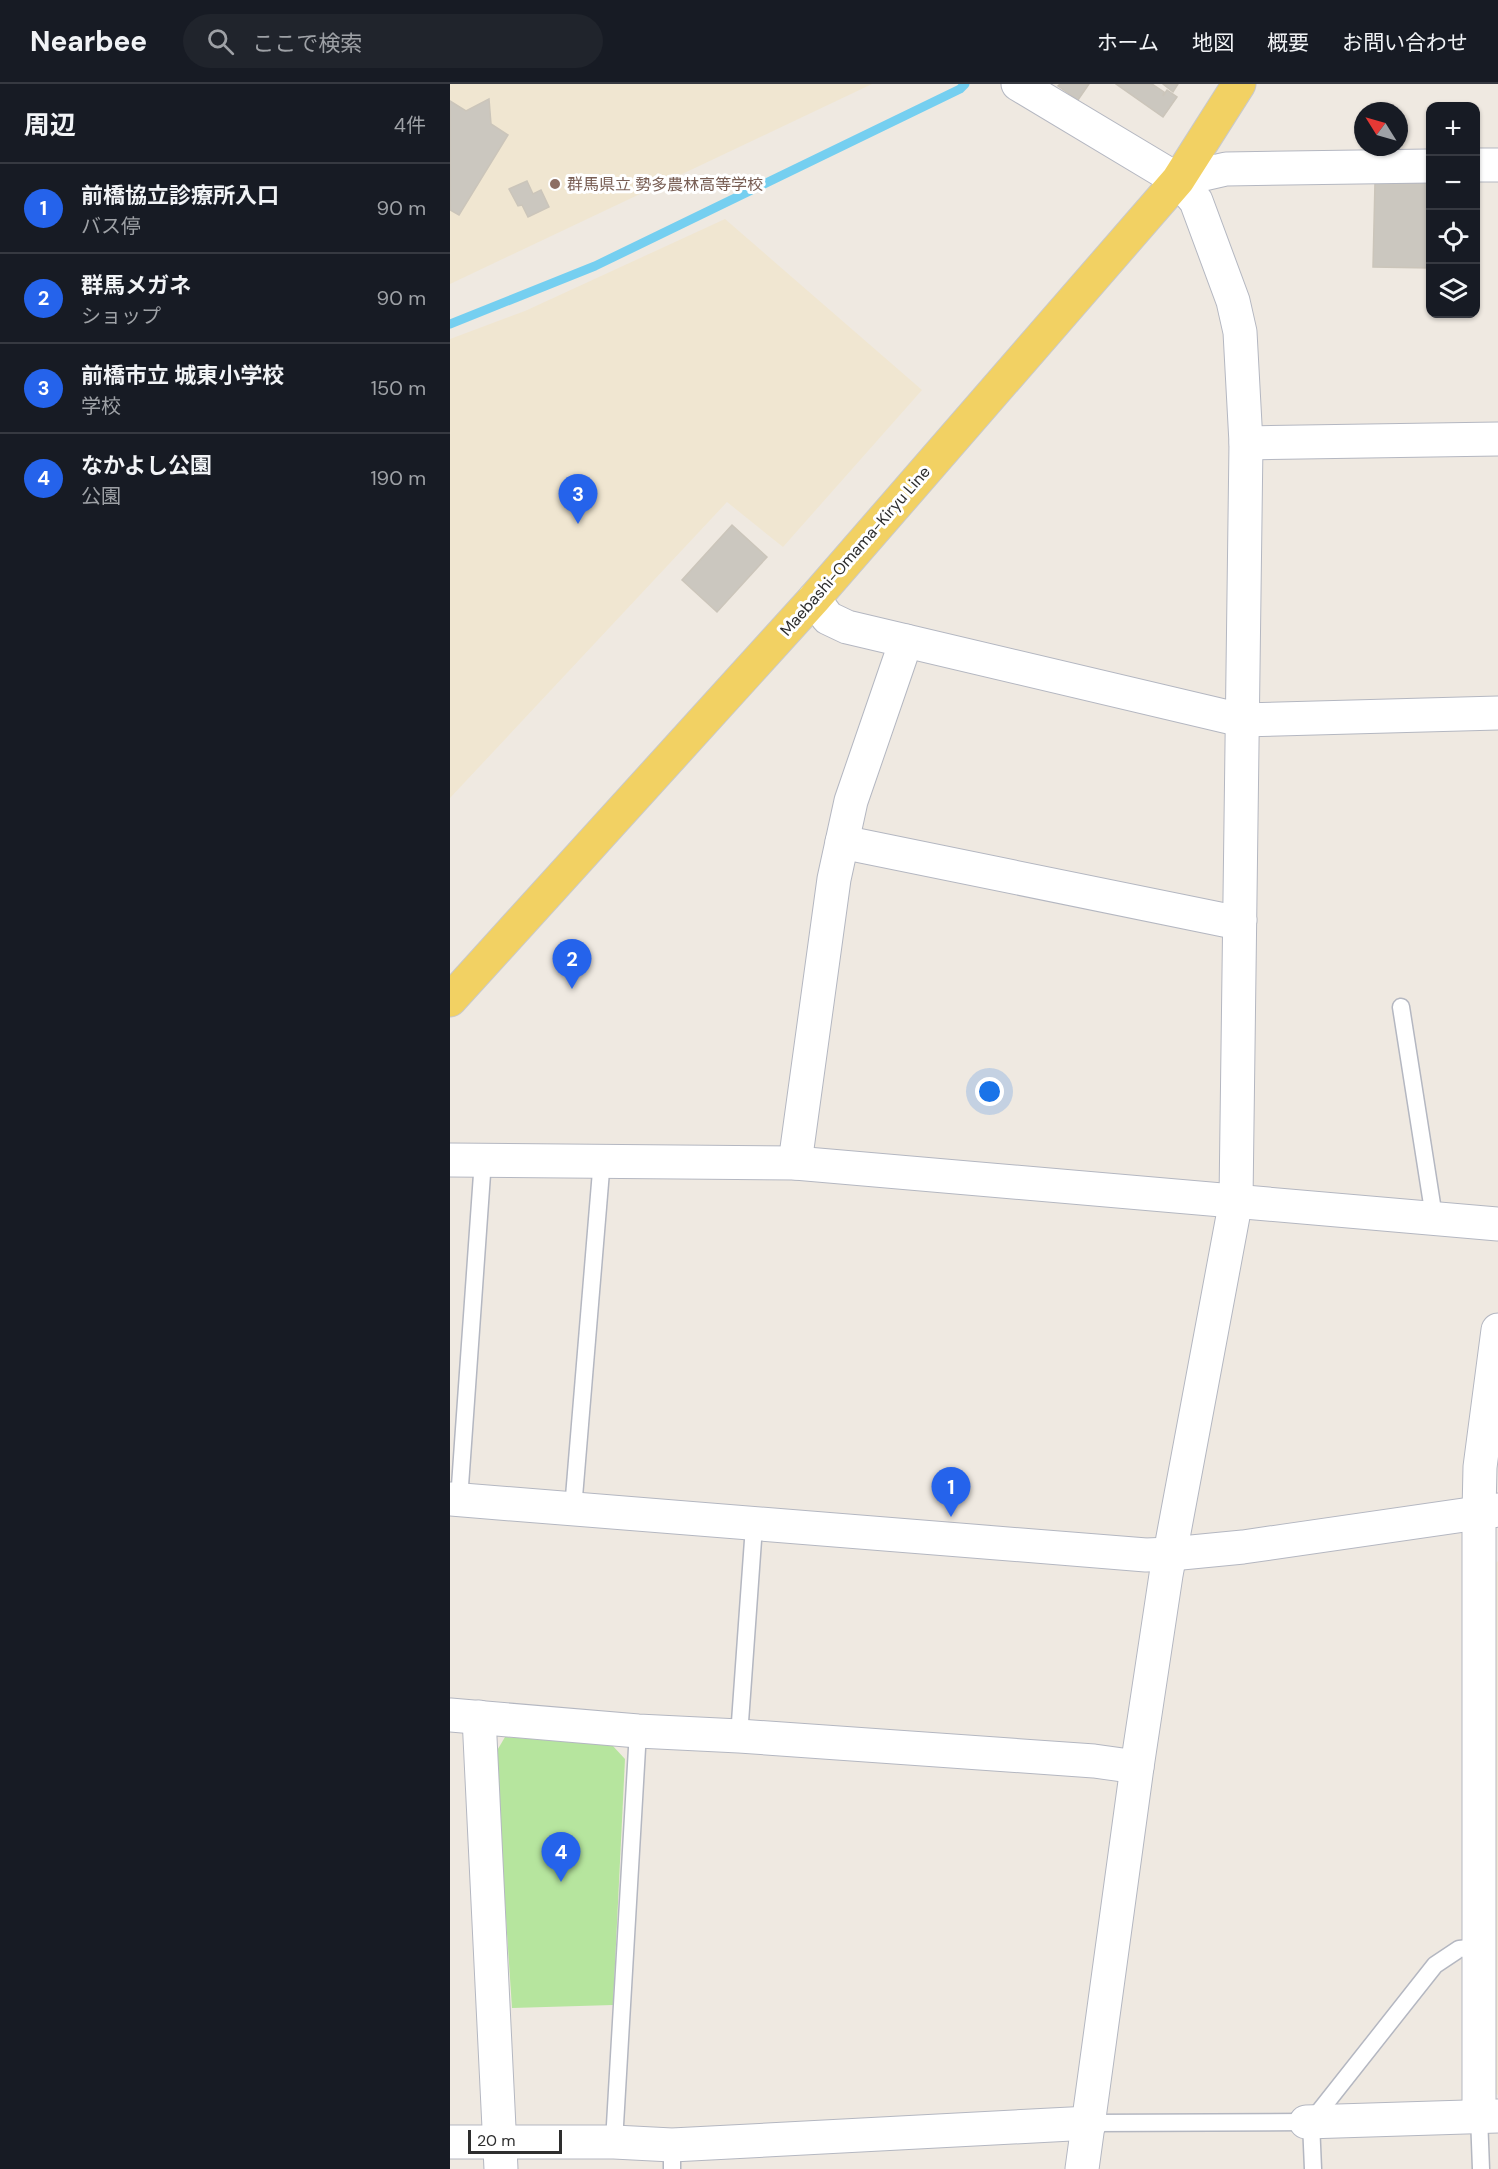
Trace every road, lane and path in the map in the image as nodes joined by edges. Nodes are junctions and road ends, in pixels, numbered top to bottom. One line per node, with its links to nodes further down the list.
1 (1018, 84): 6 (street)
2 (1239, 84): 6 (main road, Maebashi-Omama-Kiryu Line)
3 (1480, 165): 4 (street)
4 (1498, 165)
5 (1426, 166): 6 (street)
6 (1178, 180): 8 (street); 9 (main road, Maebashi-Omama-Kiryu Line)
7 (1498, 439): 8 (street)
8 (1246, 443): 12 (street)
9 (814, 599): 10 (street); 15 (main road, Maebashi-Omama-Kiryu Line)
10 (906, 641): 12 (street); 13 (street)
11 (1498, 713): 12 (street)
12 (1241, 720): 14 (street)
13 (842, 842): 14 (street); 20 (street)
14 (1240, 920): 21 (street)
15 (450, 1000)
16 (1401, 1007): 22 (lane)
17 (602, 1159): 19 (street); 20 (street); 26 (lane)
18 (450, 1160): 19 (street)
19 (483, 1160): 25 (lane)
20 (795, 1163): 21 (street)
21 (1236, 1200): 22 (street); 29 (street)
22 (1434, 1217): 23 (street)
23 (1498, 1224)
24 (1498, 1330): 27 (street)
25 (454, 1499): 26 (street)
26 (573, 1509): 28 (street)
27 (1489, 1511): 29 (street); 34 (street)
28 (754, 1526): 29 (street); 32 (lane)
29 (1171, 1554): 33 (street)
30 (465, 1716): 31 (street); 40 (street)
31 (638, 1731): 32 (street); 39 (lane)
32 (739, 1736): 33 (street)
33 (1137, 1767): 37 (street)
34 (1479, 1947): 35 (street); 36 (lane)
35 (1488, 2116): 36 (street); 44 (lane)
36 (1308, 2122): 37 (lane); 43 (lane)
37 (1090, 2123): 41 (street); 42 (street)
38 (450, 2142): 40 (street)
39 (614, 2142): 40 (street); 41 (street)
40 (501, 2156)
41 (672, 2157)
42 (1082, 2169)
43 (1313, 2169)
44 (1481, 2169)

